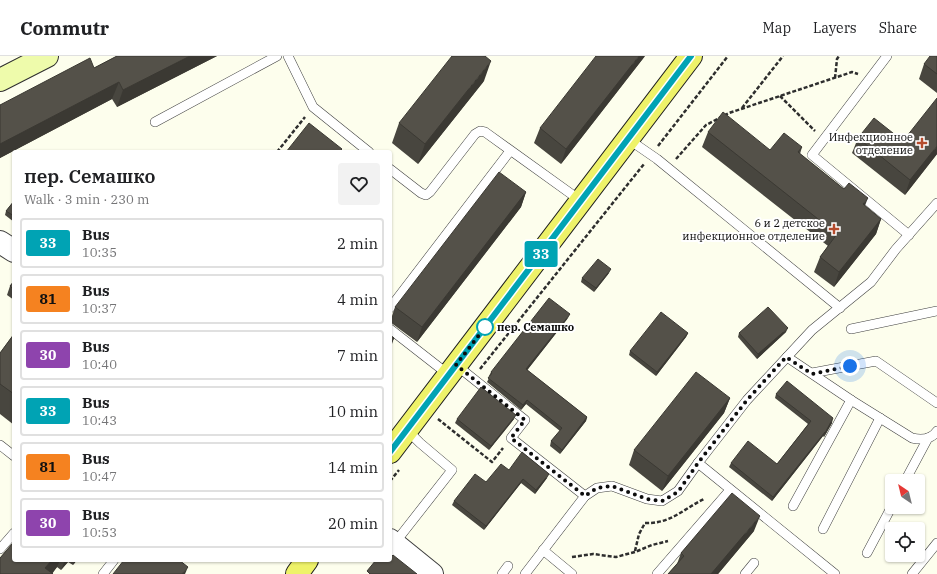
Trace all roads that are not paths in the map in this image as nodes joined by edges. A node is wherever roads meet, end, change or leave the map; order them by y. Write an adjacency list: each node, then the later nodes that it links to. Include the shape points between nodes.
1 (277, 56): 7 (lane)
2 (288, 56): 9 (lane, via 313,108)
3 (691, 56): 8 (main road)
4 (887, 56): 14 (lane, via 812,155)
5 (36, 58): 6 (main road)
6 (0, 80)
7 (155, 122)
8 (628, 139): 12 (main road); 16 (lane, via 668,168)
9 (366, 150)
10 (510, 151): 11 (lane, via 485,132 474,134 426,195); 12 (lane); 15 (lane)
11 (392, 171)
12 (581, 201): 21 (main road)
13 (935, 208): 14 (lane)
14 (909, 235): 16 (lane, via 871,282)
15 (392, 305)
16 (840, 308): 20 (lane, via 812,330)
17 (937, 311): 18 (lane)
18 (851, 329)
19 (392, 330): 21 (lane)
20 (786, 357): 22 (lane); 32 (lane, via 747,400)
21 (459, 372): 27 (main road); 35 (lane, via 525,420 511,438)
22 (812, 374): 23 (lane); 24 (lane, via 876,361)
23 (851, 400): 25 (lane); 36 (lane)
24 (937, 403)
25 (880, 418): 28 (lane, via 912,438); 38 (lane)
26 (937, 431): 28 (lane)
27 (414, 437): 30 (main road); 40 (lane, via 452,470)
28 (928, 438): 33 (lane)
29 (0, 445): 31 (lane)
30 (392, 451)
31 (12, 454)
32 (698, 463): 34 (lane); 35 (lane, via 678,492 662,501 647,499 612,486 597,488)
33 (909, 474)
34 (730, 490): 55 (lane); 57 (lane)
35 (585, 496): 43 (lane)
36 (793, 506)
37 (888, 514): 44 (lane)
38 (823, 529)
39 (12, 535): 42 (lane)
40 (392, 542): 51 (street)
41 (937, 543): 58 (lane)
42 (0, 549)
43 (543, 550): 53 (lane); 54 (lane)
44 (867, 553)
45 (113, 562): 49 (lane)
46 (305, 562): 50 (main road)
47 (754, 563): 56 (lane)
48 (508, 566): 52 (lane)
49 (104, 574)
50 (296, 574)
51 (432, 574)
52 (502, 574)
53 (525, 574)
54 (572, 574)
55 (657, 574)
56 (745, 574)
57 (835, 574)
58 (912, 574)

